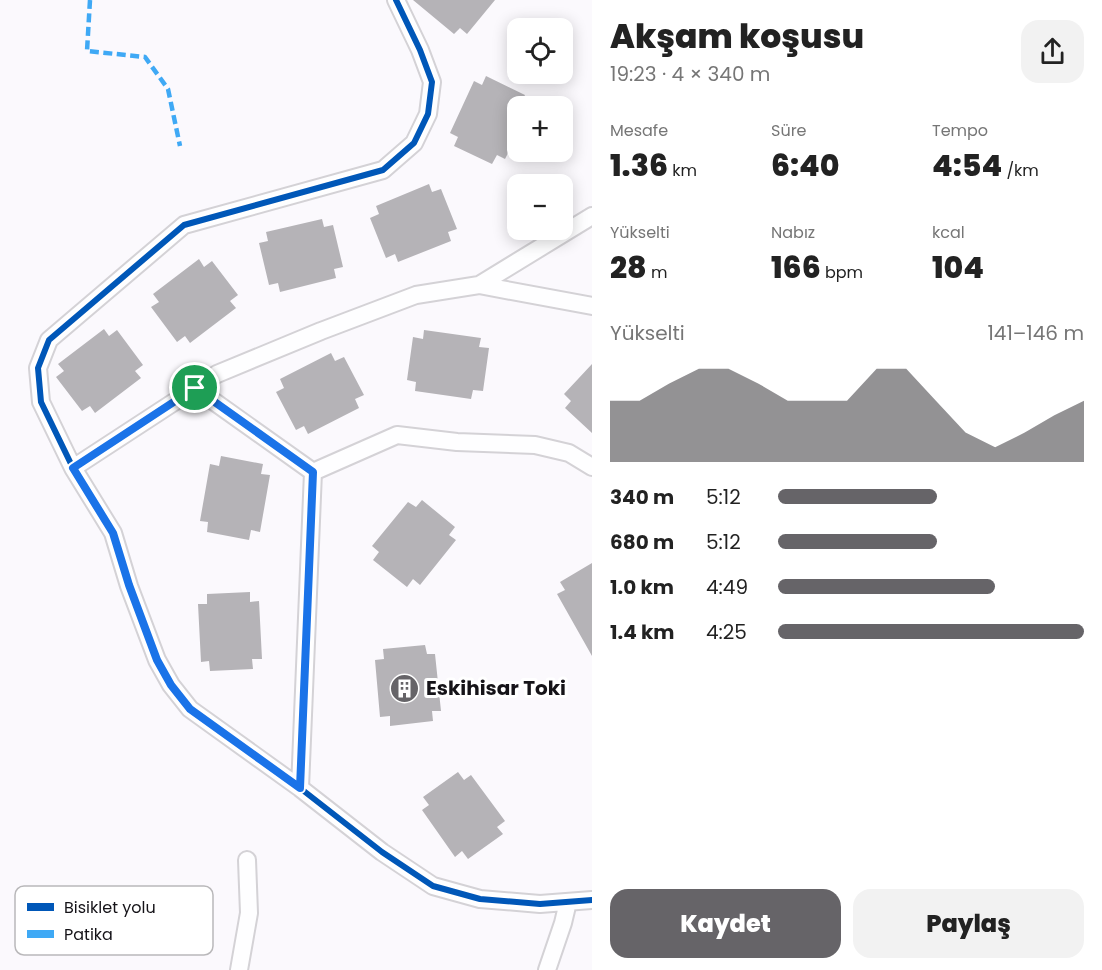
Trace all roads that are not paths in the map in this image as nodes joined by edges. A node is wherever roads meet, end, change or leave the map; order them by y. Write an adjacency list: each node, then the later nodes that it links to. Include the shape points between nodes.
1 (396, 0): 7 (street, via 432,81 428,114 414,143 383,170 184,225 49,340 38,368 40,402)
2 (592, 216): 3 (street)
3 (479, 285): 4 (street); 5 (street, via 416,295 217,374)
4 (592, 306)
5 (195, 388): 7 (street); 8 (street)
6 (592, 467): 8 (street, via 569,453 535,445 397,435)
7 (73, 468): 9 (street, via 113,533 157,660 171,685 190,709)
8 (313, 472): 9 (street)
9 (300, 788): 12 (street, via 382,852 434,886 480,899)
10 (247, 860): 13 (street, via 249,913)
11 (592, 900): 12 (street)
12 (568, 902): 14 (street)
13 (239, 970)
14 (547, 970)

